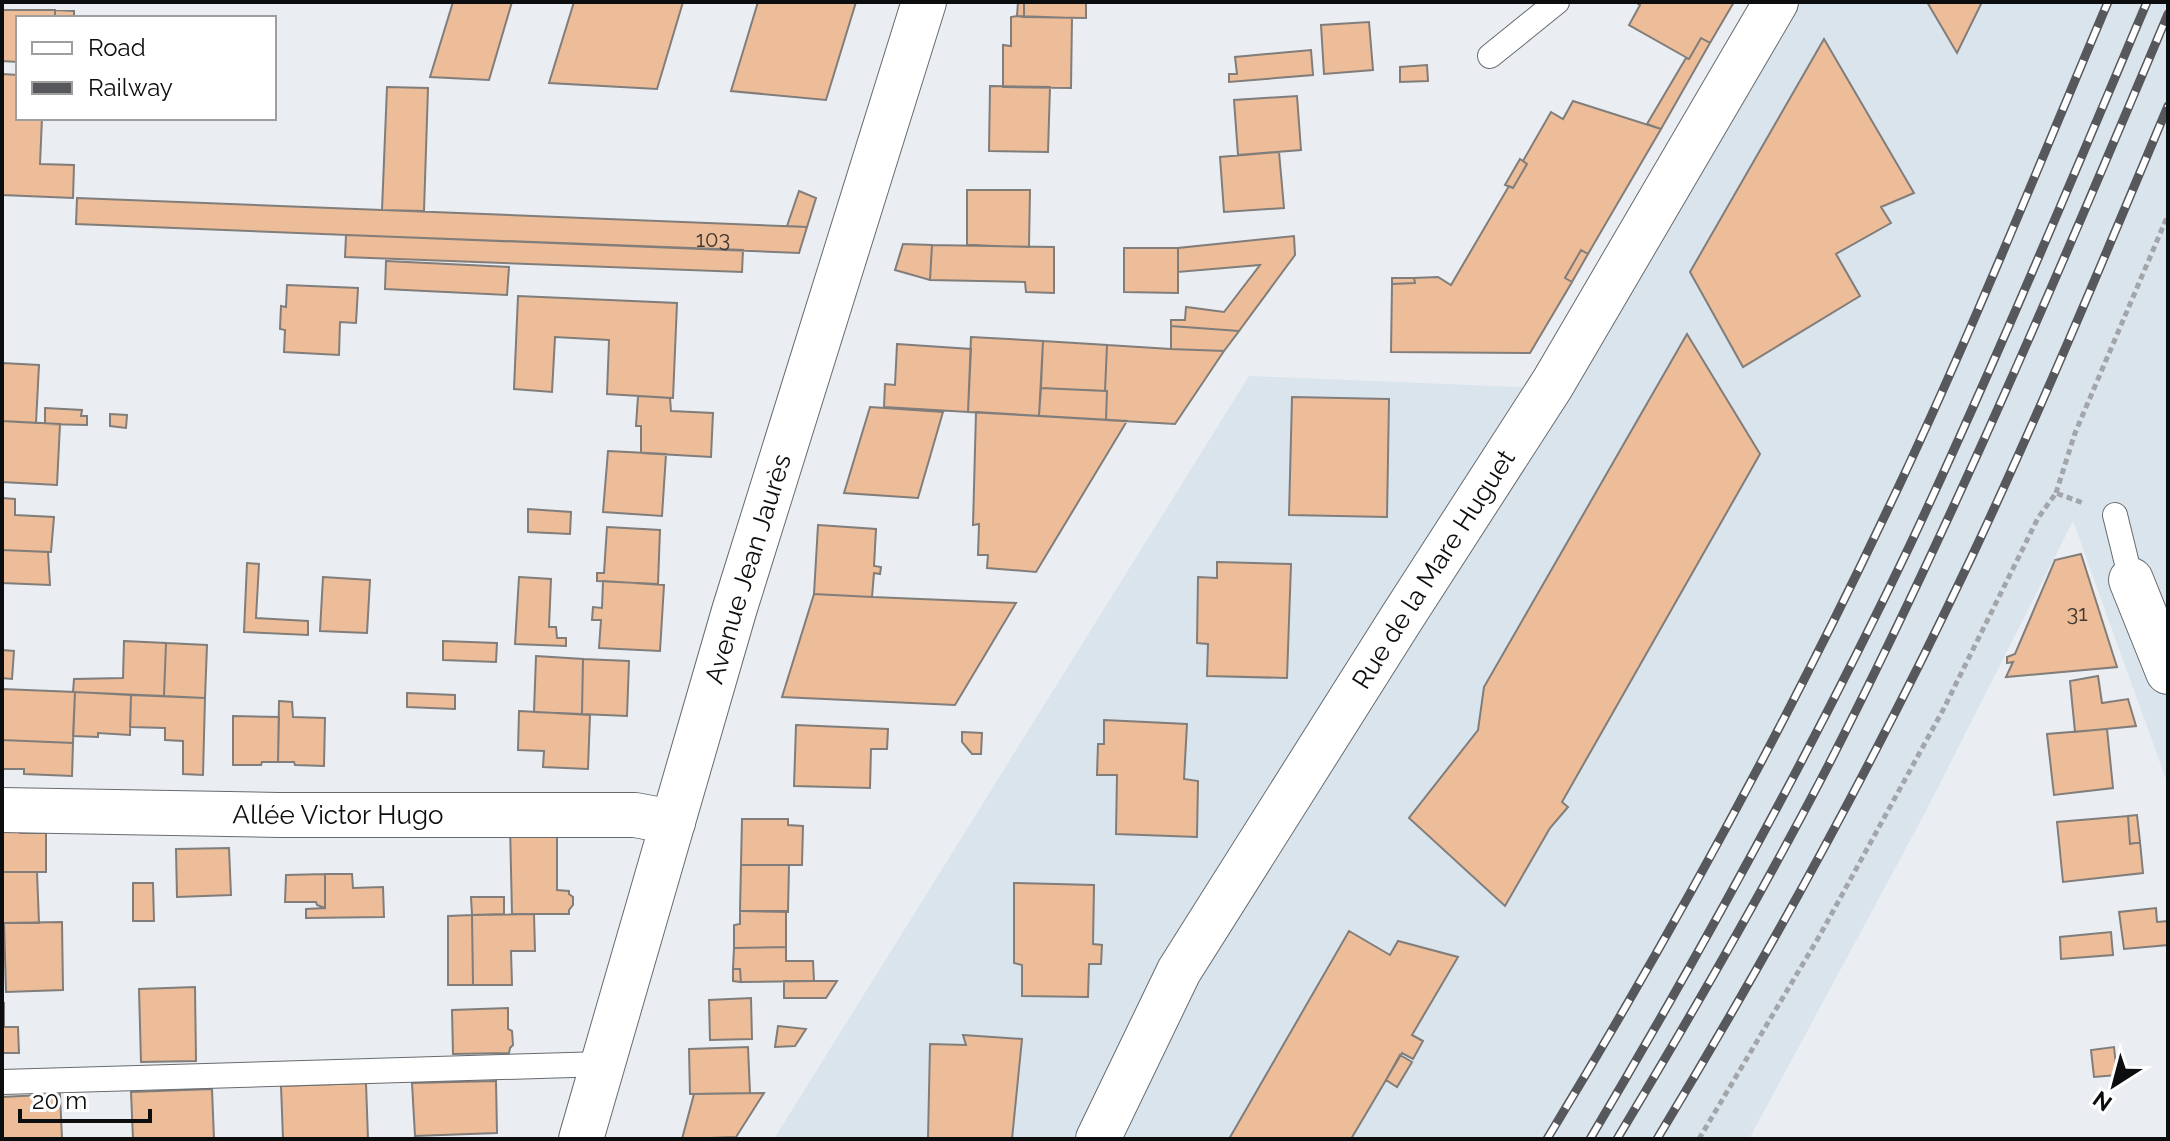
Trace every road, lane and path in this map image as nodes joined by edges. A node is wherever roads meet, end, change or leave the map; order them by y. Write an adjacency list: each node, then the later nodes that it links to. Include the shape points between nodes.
1 (924, 2): 11 (street, Avenue Jean Jaurès)
2 (1557, 2): 4 (lane)
3 (1776, 2): 15 (street, Rue de la Mare Huguet, via 1553,383 1179,971)
4 (1490, 56)
5 (2168, 215): 6 (path, via 2075,433)
6 (2056, 493): 7 (path); 16 (path, via 2038,518 1943,710 1820,935)
7 (2115, 515): 8 (lane)
8 (2131, 580): 9 (street)
9 (2168, 672)
10 (2, 810): 11 (street, Allée Victor Hugo, via 635,815)
11 (673, 822): 12 (street, Avenue Jean Jaurès)
12 (604, 1064): 13 (lane); 14 (street, Avenue Jean Jaurès)
13 (2, 1082)
14 (581, 1139)
15 (1098, 1139)
16 (1699, 1139)

